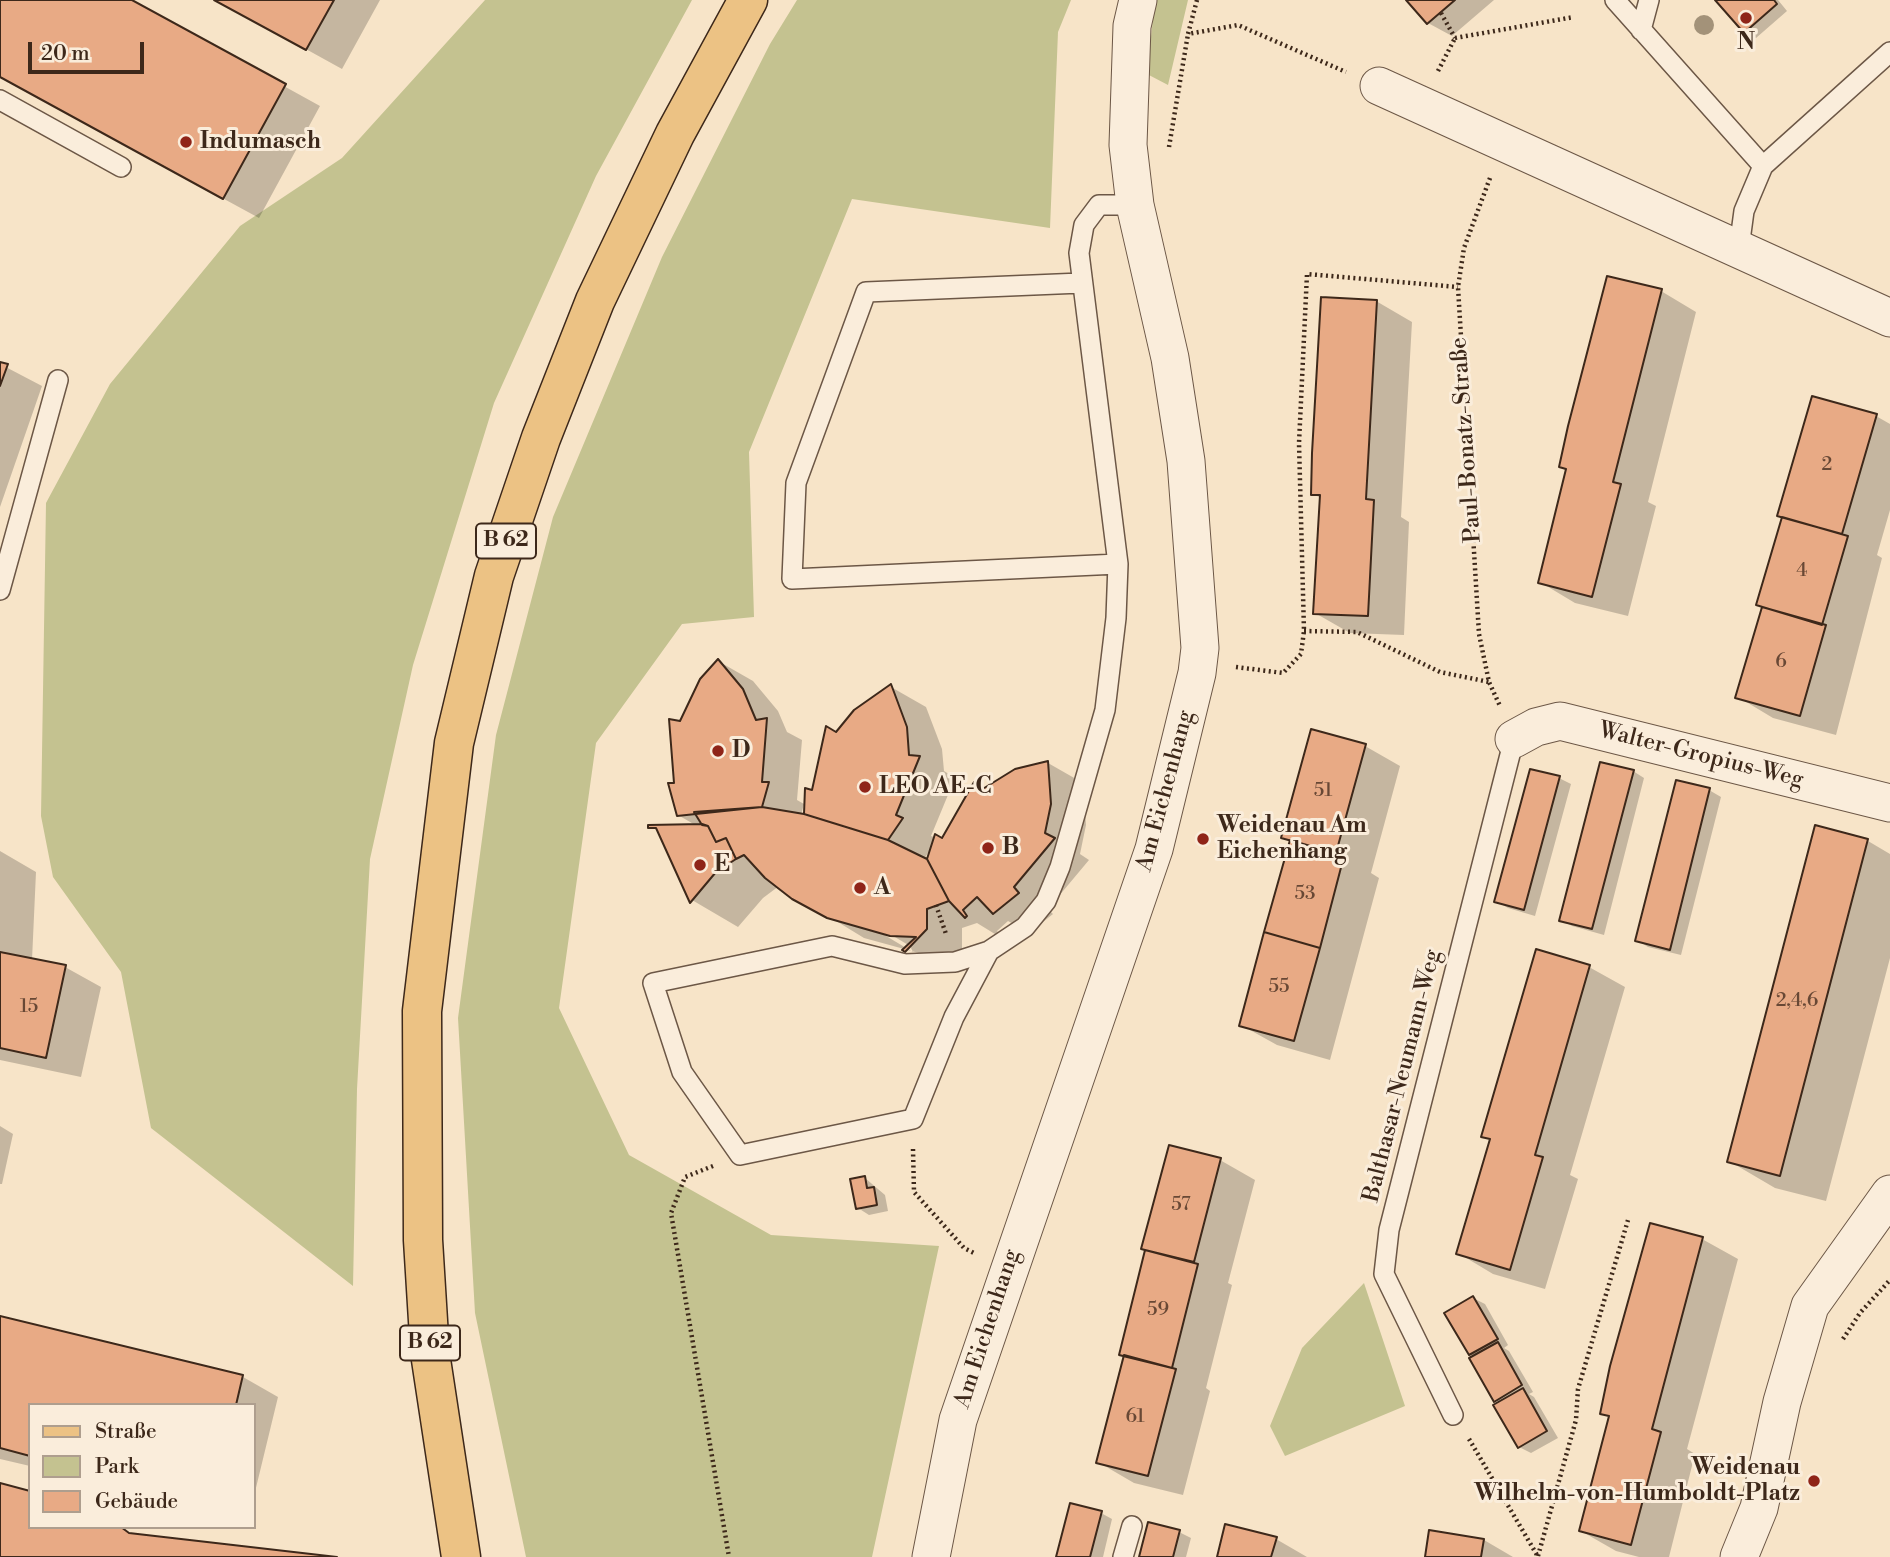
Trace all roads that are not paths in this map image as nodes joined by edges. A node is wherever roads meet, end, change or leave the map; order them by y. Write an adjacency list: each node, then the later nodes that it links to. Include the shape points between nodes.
1 (748, 0): 24 (main road, B 62, via 675,134 595,300 494,576 454,743 422,1011 423,1240 430,1353)
2 (1138, 0): 11 (street, Am Eichenhang, via 1132,26 1128,145)
3 (1615, 0): 5 (lane)
4 (1649, 0): 5 (lane)
5 (1641, 30): 9 (lane)
6 (1890, 52): 9 (lane)
7 (1379, 86): 12 (street)
8 (0, 100): 10 (lane)
9 (1763, 166): 12 (lane, via 1744,211)
10 (121, 167)
11 (1135, 205): 13 (lane, via 1100,205 1084,225 1079,253); 25 (street, Am Eichenhang, via 1170,358 1186,461 1198,673 1154,849 958,1420)
12 (1739, 248): 14 (street)
13 (1081, 283): 16 (lane); 16 (lane, via 866,292 796,483 792,579)
14 (1890, 318)
15 (58, 380): 17 (lane)
16 (1118, 564): 20 (lane, via 1105,710 1060,867 1046,901 1026,927)
17 (0, 590)
18 (1514, 739): 19 (street, Walter-Gropius-Weg, via 1560,721); 22 (lane, Balthasar-Neumann-Weg, via 1389,1230 1384,1273)
19 (1890, 803)
20 (989, 951): 20 (lane, via 955,962 905,964 832,946 653,982 682,1072 740,1155 913,1119 954,1017)
21 (1890, 1194): 27 (street, via 1810,1306 1782,1402 1759,1508)
22 (1458, 1422)
23 (1132, 1526): 26 (lane)
24 (461, 1557)
25 (930, 1557)
26 (1124, 1557)
27 (1739, 1557)

